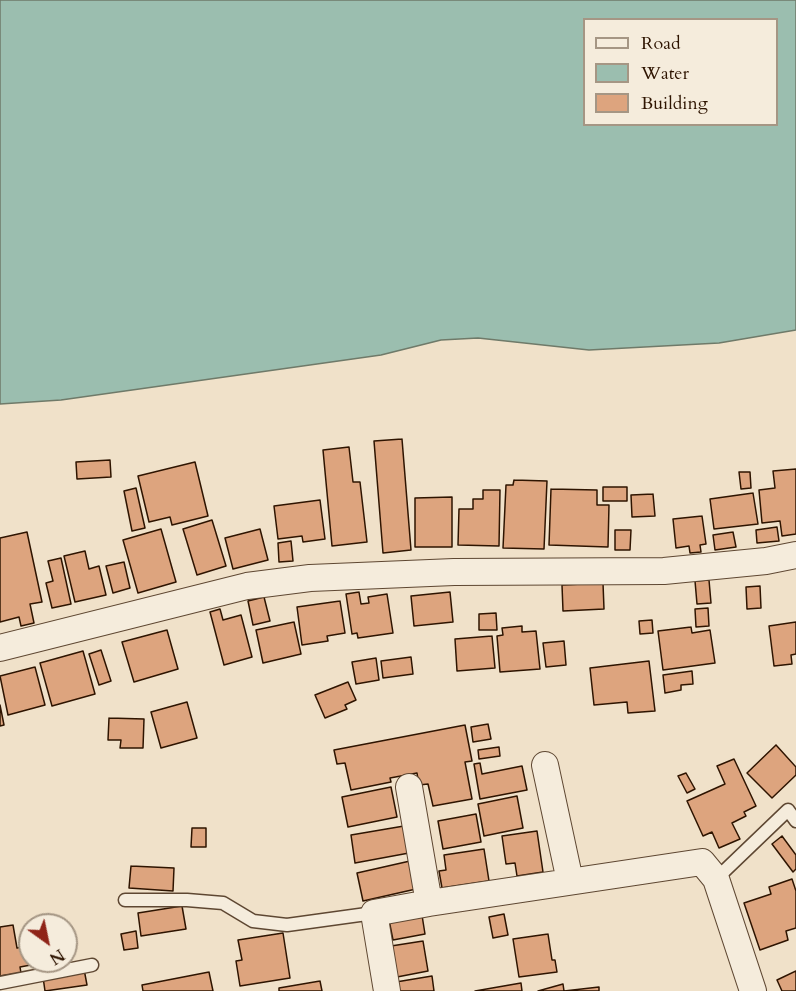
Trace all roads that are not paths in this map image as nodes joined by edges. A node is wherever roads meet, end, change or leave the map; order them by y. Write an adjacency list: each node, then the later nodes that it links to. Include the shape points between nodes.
1 (796, 555): 2 (street, via 664,572 454,572 258,584)
2 (0, 648)
3 (545, 765): 7 (street)
4 (409, 787): 9 (street)
5 (796, 821): 6 (lane, via 788,810)
6 (716, 879): 7 (street, via 702,862); 14 (street)
7 (570, 881): 9 (street)
8 (125, 900): 10 (lane, via 223,903 254,921 286,926)
9 (429, 903): 10 (street)
10 (374, 913): 13 (street)
11 (92, 965): 12 (lane)
12 (0, 983)
13 (387, 991)
14 (753, 991)

